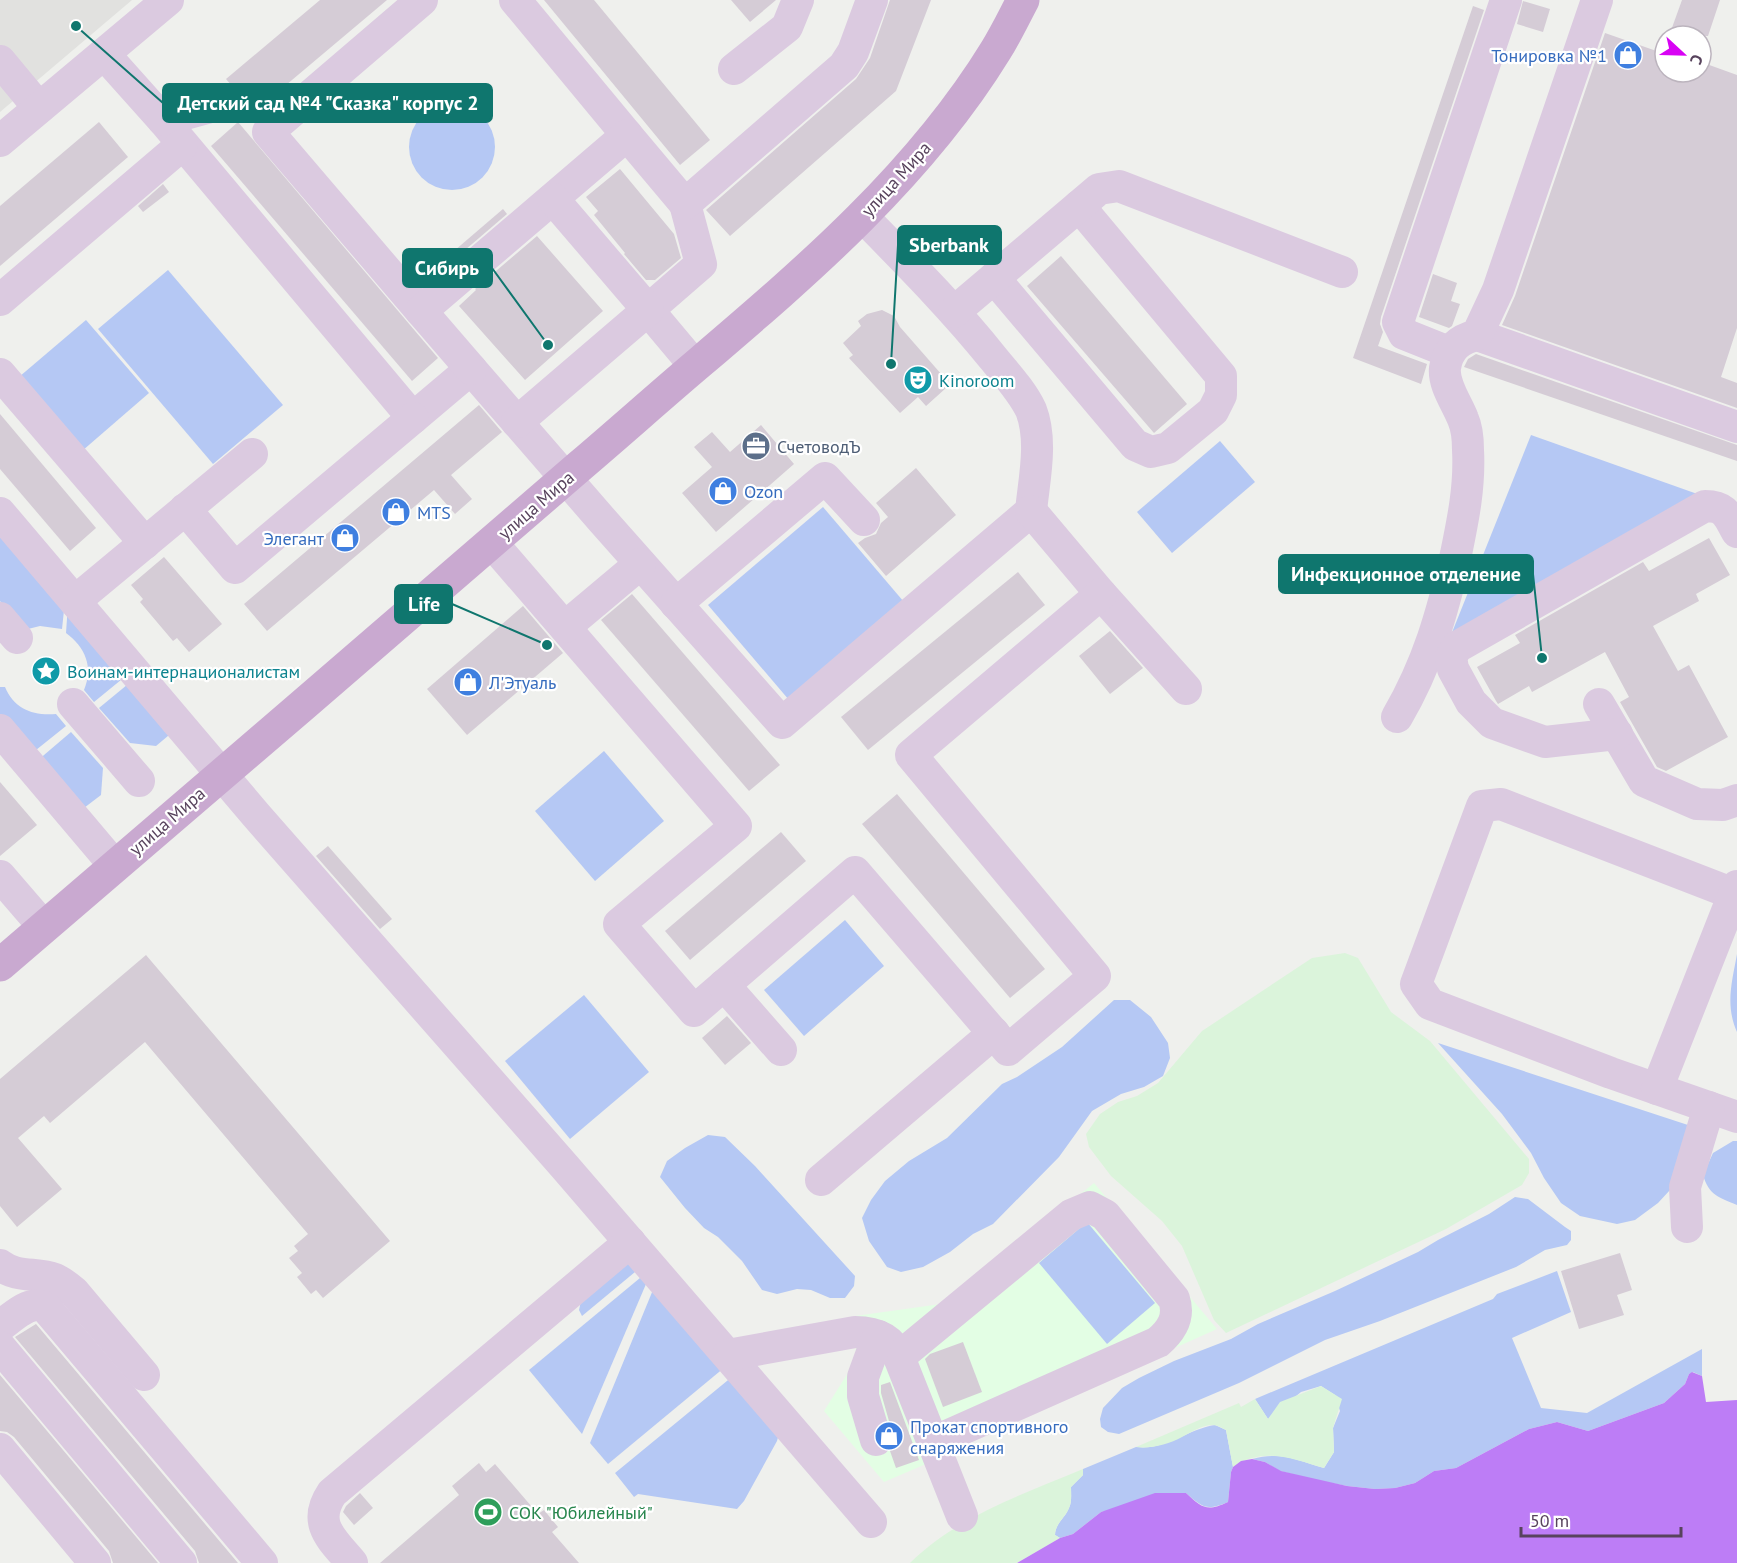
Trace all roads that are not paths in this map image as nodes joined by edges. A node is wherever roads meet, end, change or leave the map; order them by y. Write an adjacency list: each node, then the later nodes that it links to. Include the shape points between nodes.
1 (168, 0): 9 (street)
2 (422, 0): 26 (street, via 268,132)
3 (515, 0): 15 (street)
4 (798, 0): 10 (street, via 787,27)
5 (872, 0): 19 (street, via 844,66)
6 (1023, 0): 21 (main road, улица Мира, via 962,100 923,150)
7 (1506, 0): 29 (street, via 1398,322 1404,334)
8 (1597, 0): 28 (street, via 1498,290)
9 (104, 54): 13 (street); 14 (street)
10 (734, 69)
11 (4, 73): 13 (street)
12 (214, 106): 14 (street)
13 (39, 108): 16 (street)
14 (163, 120): 17 (street)
15 (627, 135): 18 (street); 19 (street)
16 (0, 141)
17 (182, 145): 24 (street); 33 (street)
18 (552, 199): 25 (street); 26 (street)
19 (685, 204): 25 (street, via 701,264)
20 (1079, 206): 22 (street, via 1099,189 1119,186); 23 (street); 23 (street, via 1221,376 1221,395 1213,411 1168,447 1151,452 1135,445)
21 (862, 216): 27 (street); 30 (main road, улица Мира, via 772,301)
22 (1342, 272)
23 (994, 278): 27 (street)
24 (0, 300)
25 (648, 310): 30 (street); 34 (street)
26 (421, 311): 31 (street)
27 (954, 312): 39 (street, via 1017,387 1031,411 1036,465)
28 (1477, 335): 29 (street, via 1463,338); 35 (street)
29 (1449, 352): 53 (street, via 1444,370 1464,421 1469,484 1443,611 1415,685)
30 (695, 366): 37 (main road, улица Мира)
31 (471, 369): 33 (street); 34 (street)
32 (0, 374): 43 (street)
33 (413, 418): 38 (street, via 235,568)
34 (518, 422): 37 (street)
35 (1737, 427)
36 (252, 454): 38 (street)
37 (566, 478): 44 (main road, улица Мира); 45 (street)
38 (185, 509): 43 (street)
39 (1030, 511): 46 (street); 48 (street, via 782,723)
40 (0, 513): 47 (street)
41 (864, 520): 48 (street, via 825,478)
42 (1737, 532): 55 (street, via 1725,512 1716,506 1705,506 1457,647 1451,657 1470,702 1492,723 1545,742)
43 (145, 543): 47 (street)
44 (492, 543): 49 (street); 56 (main road, улица Мира)
45 (640, 564): 48 (street); 49 (street)
46 (1101, 594): 50 (street); 65 (street, via 910,755 1095,976 1008,1050)
47 (75, 601): 56 (street)
48 (676, 604)
49 (565, 627): 64 (street, via 735,826 619,924 694,1011)
50 (1186, 689)
51 (73, 704): 57 (street)
52 (1599, 704): 55 (street)
53 (1397, 717)
54 (0, 730): 59 (street)
55 (1617, 734): 58 (street, via 1644,781 1697,804 1723,805)
56 (222, 774): 59 (main road, улица Мира); 71 (street)
57 (139, 781)
58 (1737, 800)
59 (115, 866): 62 (main road, улица Мира)
60 (0, 876): 62 (street)
61 (1735, 890): 67 (street); 67 (street, via 1502,804 1482,806 1416,984 1430,1004)
62 (44, 927): 63 (main road, улица Мира)
63 (0, 965)
64 (724, 985): 65 (street, via 855,872); 66 (street)
65 (994, 1033): 69 (street)
66 (781, 1050)
67 (1657, 1089): 68 (street)
68 (1723, 1112): 70 (street, via 1685,1187)
69 (821, 1180)
70 (1687, 1227)
71 (630, 1242): 77 (street); 87 (street, via 332,1493 324,1504 322,1517 326,1531)
72 (0, 1265): 78 (street, via 11,1272 44,1276 64,1284)
73 (945, 1319): 75 (street); 75 (street); 80 (street, via 1071,1215 1090,1207 1105,1215 1169,1292 1177,1309 1173,1327 1158,1342)
74 (0, 1326): 86 (street, via 30,1305 47,1309)
75 (878, 1341): 77 (street); 79 (street, via 863,1377 863,1396); 80 (street)
76 (0, 1347): 85 (street)
77 (728, 1355): 83 (street)
78 (144, 1375)
79 (876, 1440)
80 (933, 1442): 82 (street)
81 (0, 1449): 84 (street)
82 (962, 1516)
83 (871, 1522)
84 (95, 1563)
85 (181, 1563)
86 (262, 1563)
87 (352, 1563)

